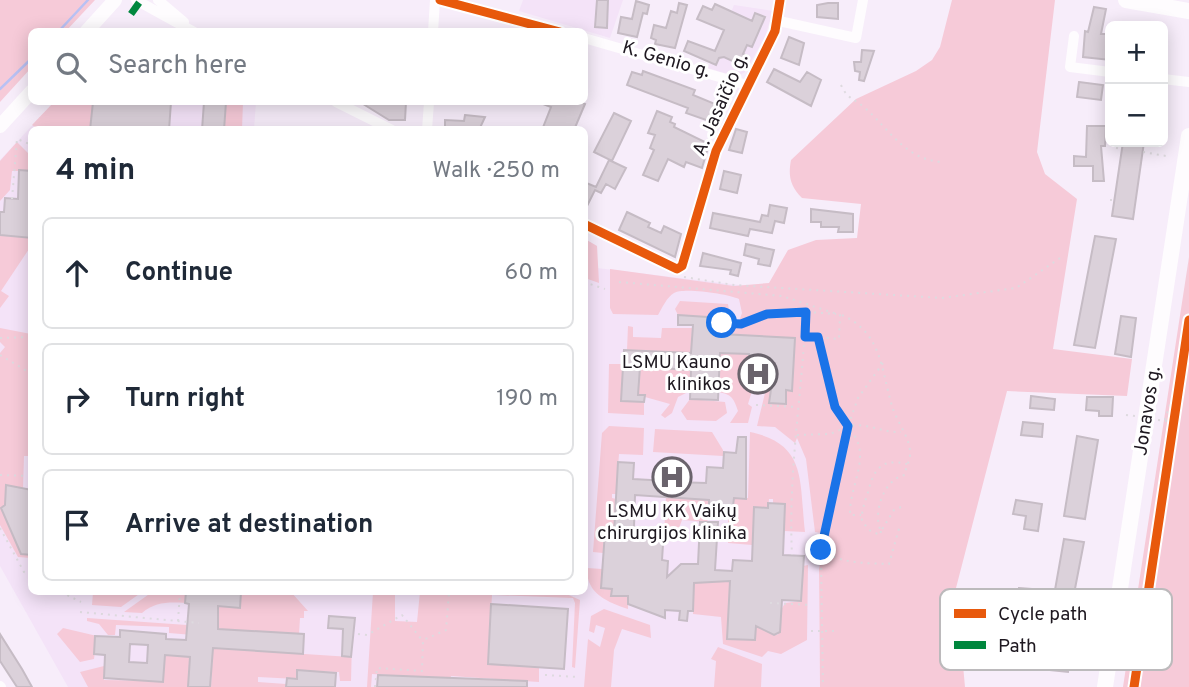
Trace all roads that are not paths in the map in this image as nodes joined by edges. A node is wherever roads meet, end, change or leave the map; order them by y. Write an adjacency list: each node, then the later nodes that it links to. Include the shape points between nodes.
1 (115, 0): 10 (main road)
2 (136, 0): 11 (street)
3 (158, 0): 12 (street)
4 (437, 0): 13 (street); 14 (street)
5 (780, 0): 9 (street, A. Jasaičio g.)
6 (863, 0): 9 (street, via 856,38)
7 (1126, 0): 8 (main road)
8 (1189, 11)
9 (779, 21): 20 (street, A. Jasaičio g.)
10 (90, 28)
11 (187, 28)
12 (190, 28)
13 (434, 28)
14 (546, 28)
15 (1074, 36): 17 (street, via 1070,67)
16 (588, 39): 20 (street, K. Genio g.)
17 (1105, 71)
18 (1168, 80): 19 (street)
19 (1189, 82)
20 (747, 85): 28 (street, A. Jasaičio g., via 716,151 681,271)
21 (28, 95): 24 (main road)
22 (341, 105): 25 (street)
23 (429, 105): 26 (street)
24 (0, 125)
25 (384, 126)
26 (427, 126)
27 (1189, 136): 29 (main road, Jonavos g.)
28 (588, 225)
29 (1120, 589)

